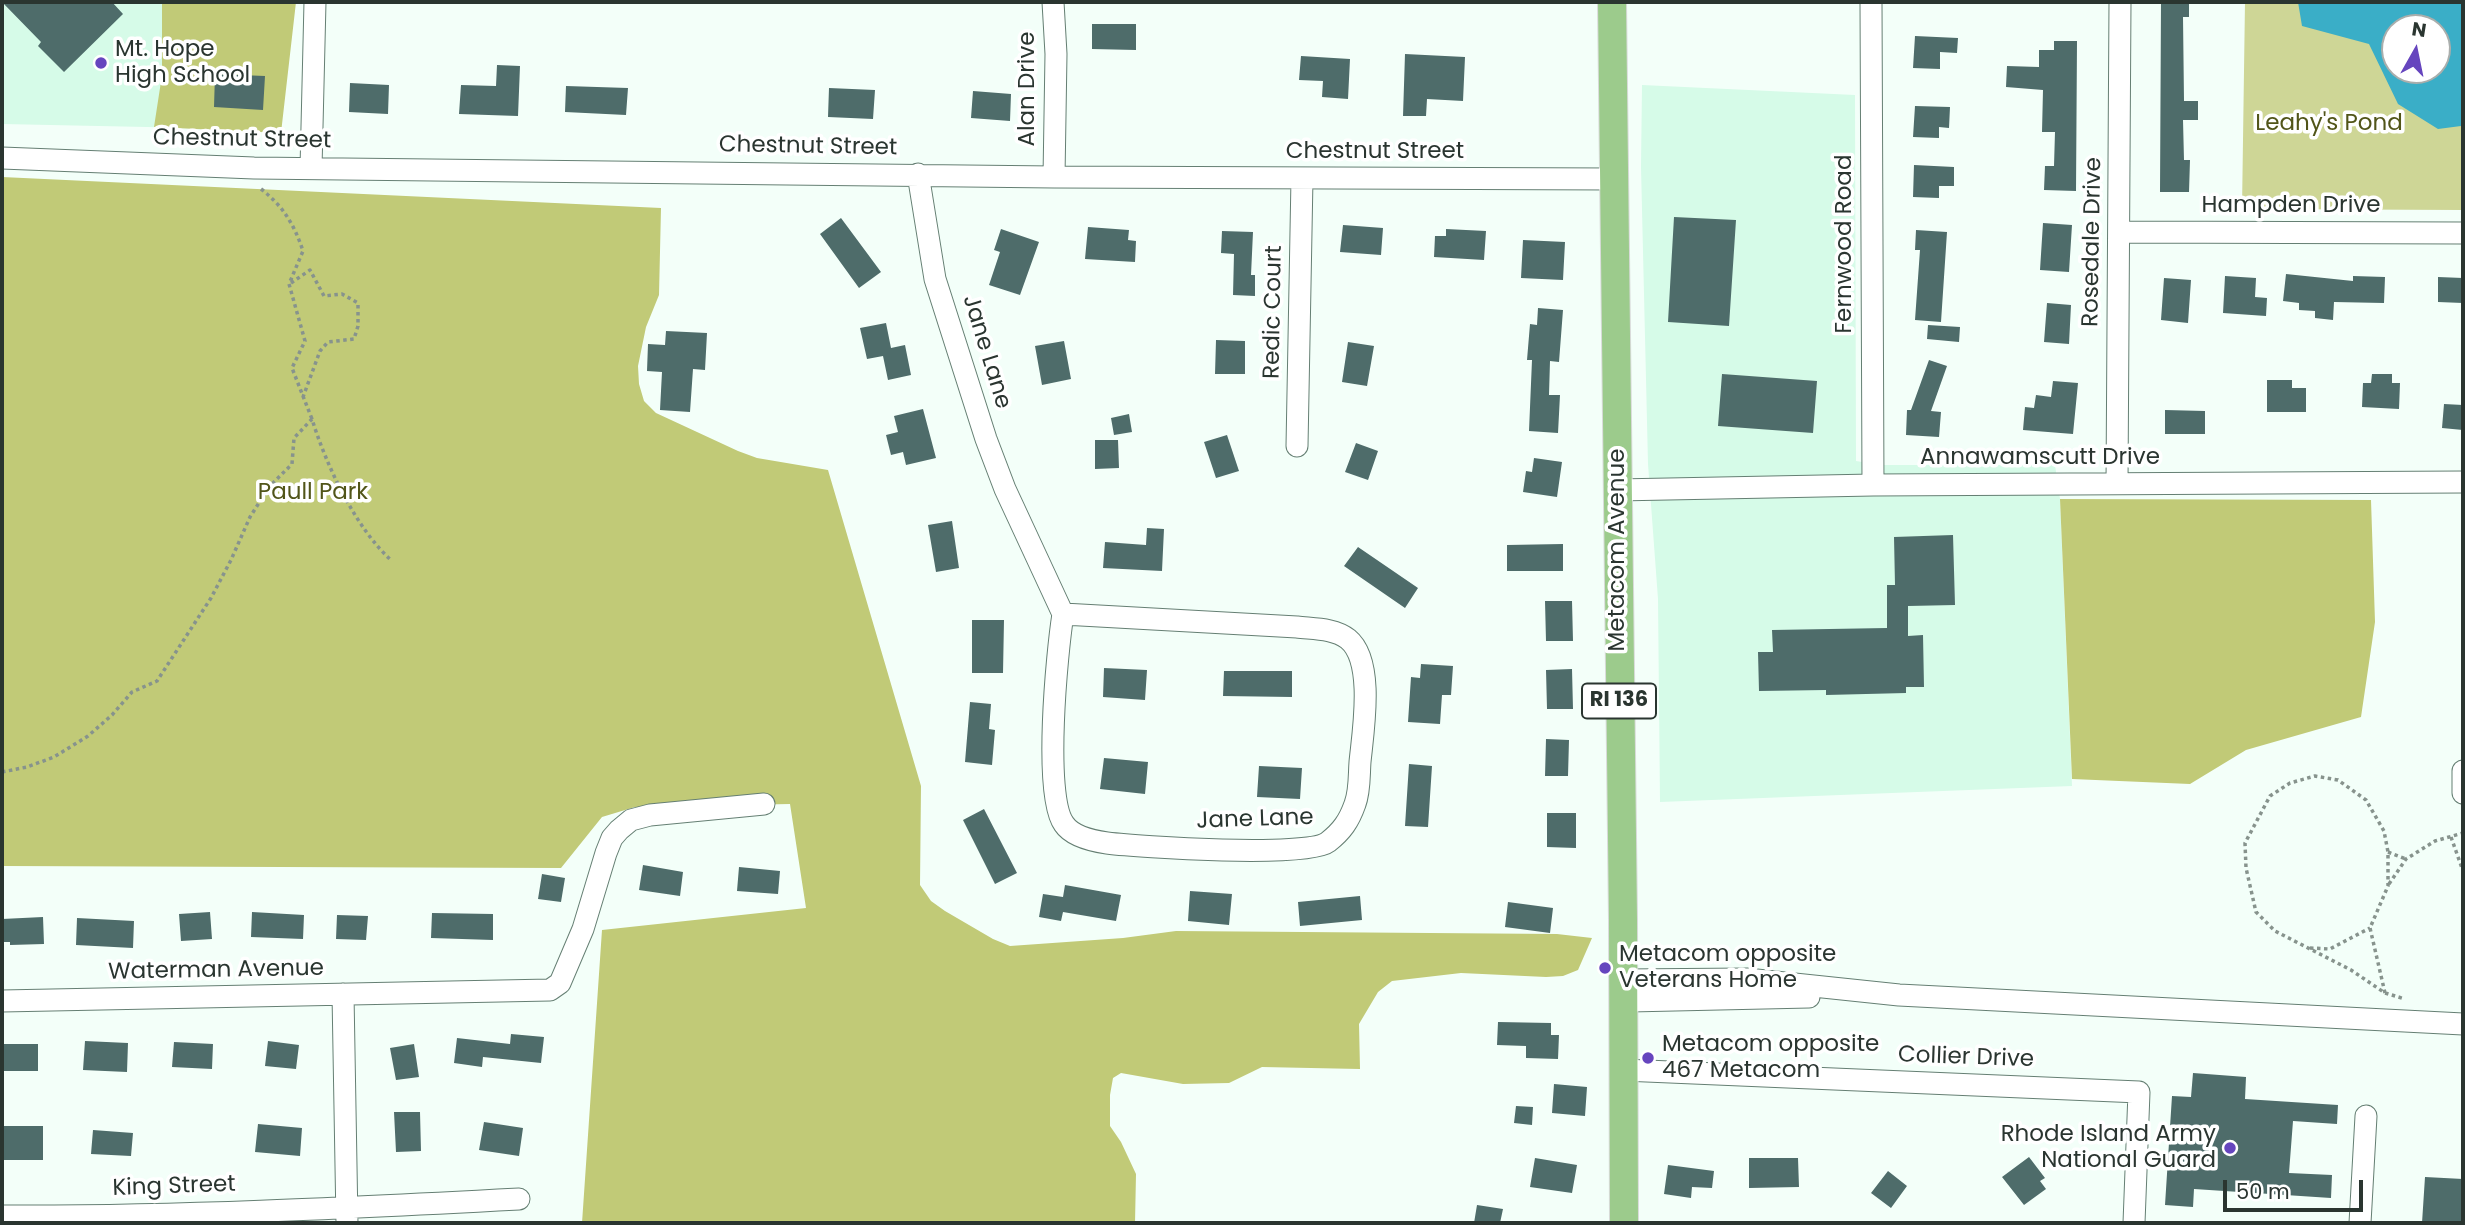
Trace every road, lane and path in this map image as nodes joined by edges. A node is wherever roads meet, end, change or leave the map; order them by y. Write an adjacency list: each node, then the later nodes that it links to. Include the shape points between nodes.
1 (315, 2): 8 (street)
2 (1053, 2): 10 (street, Alan Drive)
3 (1612, 2): 12 (main road, Metacom Avenue / RI 136)
4 (1871, 2): 21 (street, Fernwood Road)
5 (2120, 2): 13 (street, Rosedale Drive)
6 (2, 158): 7 (street, Chestnut Street)
7 (241, 167): 8 (street, Chestnut Street); 15 (path, via 278,202 294,225 303,251)
8 (311, 168): 9 (street, Chestnut Street)
9 (918, 174): 10 (street, Chestnut Street); 24 (street, Jane Lane, via 935,279 986,439)
10 (1055, 177): 11 (street, Chestnut Street)
11 (1302, 178): 12 (street, Chestnut Street); 18 (street, Redic Court)
12 (1614, 179): 22 (main road, Metacom Avenue / RI 136)
13 (2119, 232): 14 (street, Hampden Drive); 20 (street, Rosedale Drive)
14 (2463, 233)
15 (289, 284): 16 (path, via 305,341 292,368); 16 (path, via 310,270 324,296 342,294 358,303 354,339 328,342 320,351)
16 (303, 397): 17 (path)
17 (312, 419): 23 (path, via 323,454 346,497 379,549); 26 (path, via 294,438 292,464 250,517 211,598 157,681 132,692 88,736 54,757)
18 (1297, 446)
19 (2463, 482): 20 (street, Annawamscutt Drive)
20 (2117, 484): 21 (street, Annawamscutt Drive)
21 (1873, 485): 22 (street, Annawamscutt Drive)
22 (1617, 490): 37 (main road, Metacom Avenue / RI 136)
23 (392, 561)
24 (1063, 614): 24 (street, Jane Lane, via 1056,658 1053,771 1063,824 1074,833 1104,843 1207,850 1305,849 1324,845 1347,824 1356,800 1364,705 1360,658 1348,639 1332,631 1297,627)
25 (2463, 771): 27 (street)
26 (2, 772)
27 (2463, 793)
28 (764, 804): 39 (street, Waterman Avenue, via 650,815 631,820 618,830 560,983 550,990)
29 (2463, 833): 30 (path)
30 (2451, 837): 32 (path); 33 (path)
31 (2388, 852): 32 (path); 34 (path); 36 (path, via 2384,831 2366,800 2338,780 2315,776 2290,783 2270,796 2245,843 2256,912 2275,931)
32 (2406, 859): 34 (path)
33 (2463, 872)
34 (2388, 886): 35 (path)
35 (2370, 928): 36 (path, via 2330,949); 38 (path)
36 (2308, 948): 38 (path)
37 (1622, 992): 42 (street, via 1630,1001 1899,995); 43 (main road, Metacom Avenue / RI 136)
38 (2385, 993): 40 (path)
39 (343, 994): 41 (street, Waterman Avenue); 47 (street)
40 (2414, 1000)
41 (2, 1001)
42 (2463, 1024)
43 (1623, 1070): 48 (main road, Metacom Avenue / RI 136); 49 (street, Collier Drive, via 2139,1092)
44 (2366, 1116): 50 (street)
45 (519, 1199): 47 (street, King Street)
46 (2, 1216): 47 (street, King Street)
47 (347, 1216)
48 (1624, 1223)
49 (2134, 1223)
50 (2360, 1223)

